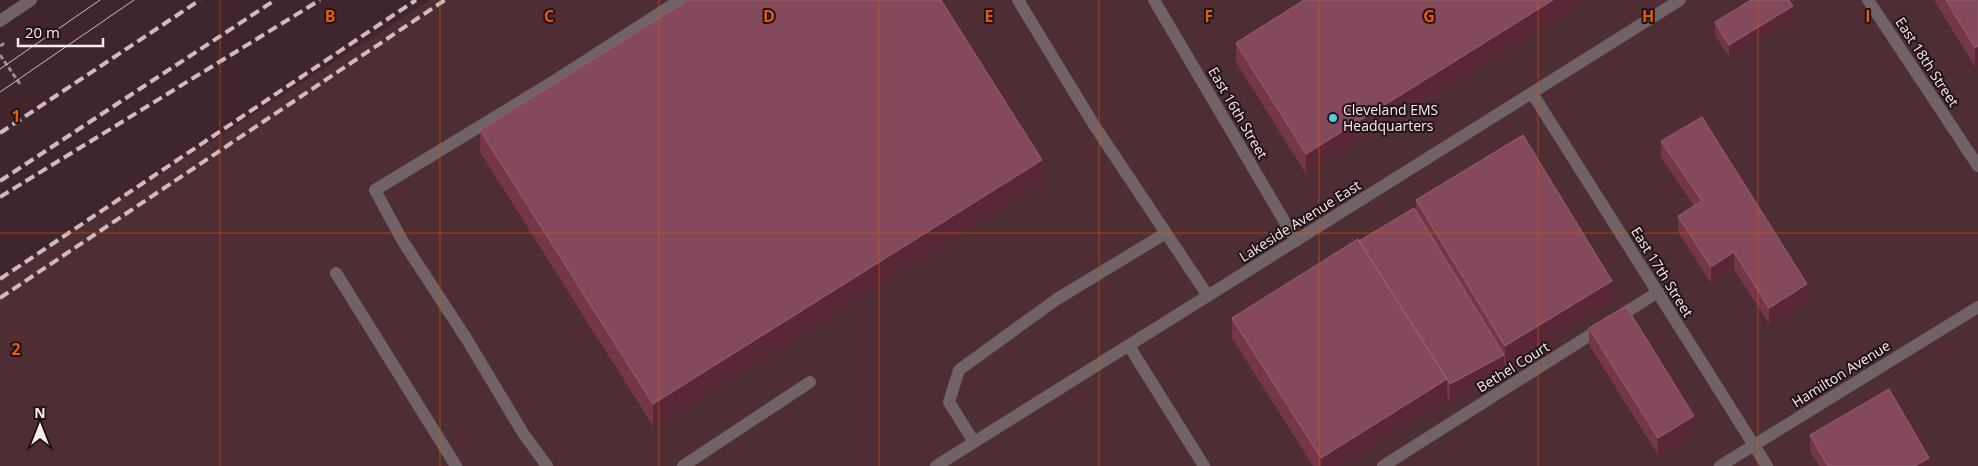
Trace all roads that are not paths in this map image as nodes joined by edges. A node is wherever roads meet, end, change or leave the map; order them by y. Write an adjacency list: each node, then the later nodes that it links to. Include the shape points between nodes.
1 (31, 0): 7 (street)
2 (680, 0): 21 (street, via 375,190 402,240)
3 (1018, 0): 10 (street)
4 (1154, 0): 11 (street, East 16th Street)
5 (1680, 0): 8 (street, Lakeside Avenue East)
6 (1868, 0): 9 (street, East 18th Street)
7 (0, 21)
8 (1532, 93): 11 (street, Lakeside Avenue East); 13 (street, East 17th Street)
9 (1978, 166)
10 (1166, 233): 14 (street); 18 (street, via 1057,299 959,370 949,402)
11 (1296, 241): 14 (street, Lakeside Avenue East)
12 (336, 273): 20 (street)
13 (1658, 292): 19 (street, East 17th Street); 25 (street, Bethel Court)
14 (1208, 296): 16 (street, Lakeside Avenue East)
15 (1978, 307): 19 (street, Hamilton Avenue)
16 (1129, 346): 18 (street, Lakeside Avenue East); 24 (street)
17 (810, 382): 22 (street)
18 (974, 442): 23 (street, Lakeside Avenue East)
19 (1754, 444): 26 (street, Hamilton Avenue); 27 (street, East 17th Street)
20 (456, 466)
21 (547, 466)
22 (684, 466)
23 (936, 466)
24 (1204, 466)
25 (1383, 466)
26 (1720, 466)
27 (1768, 466)

